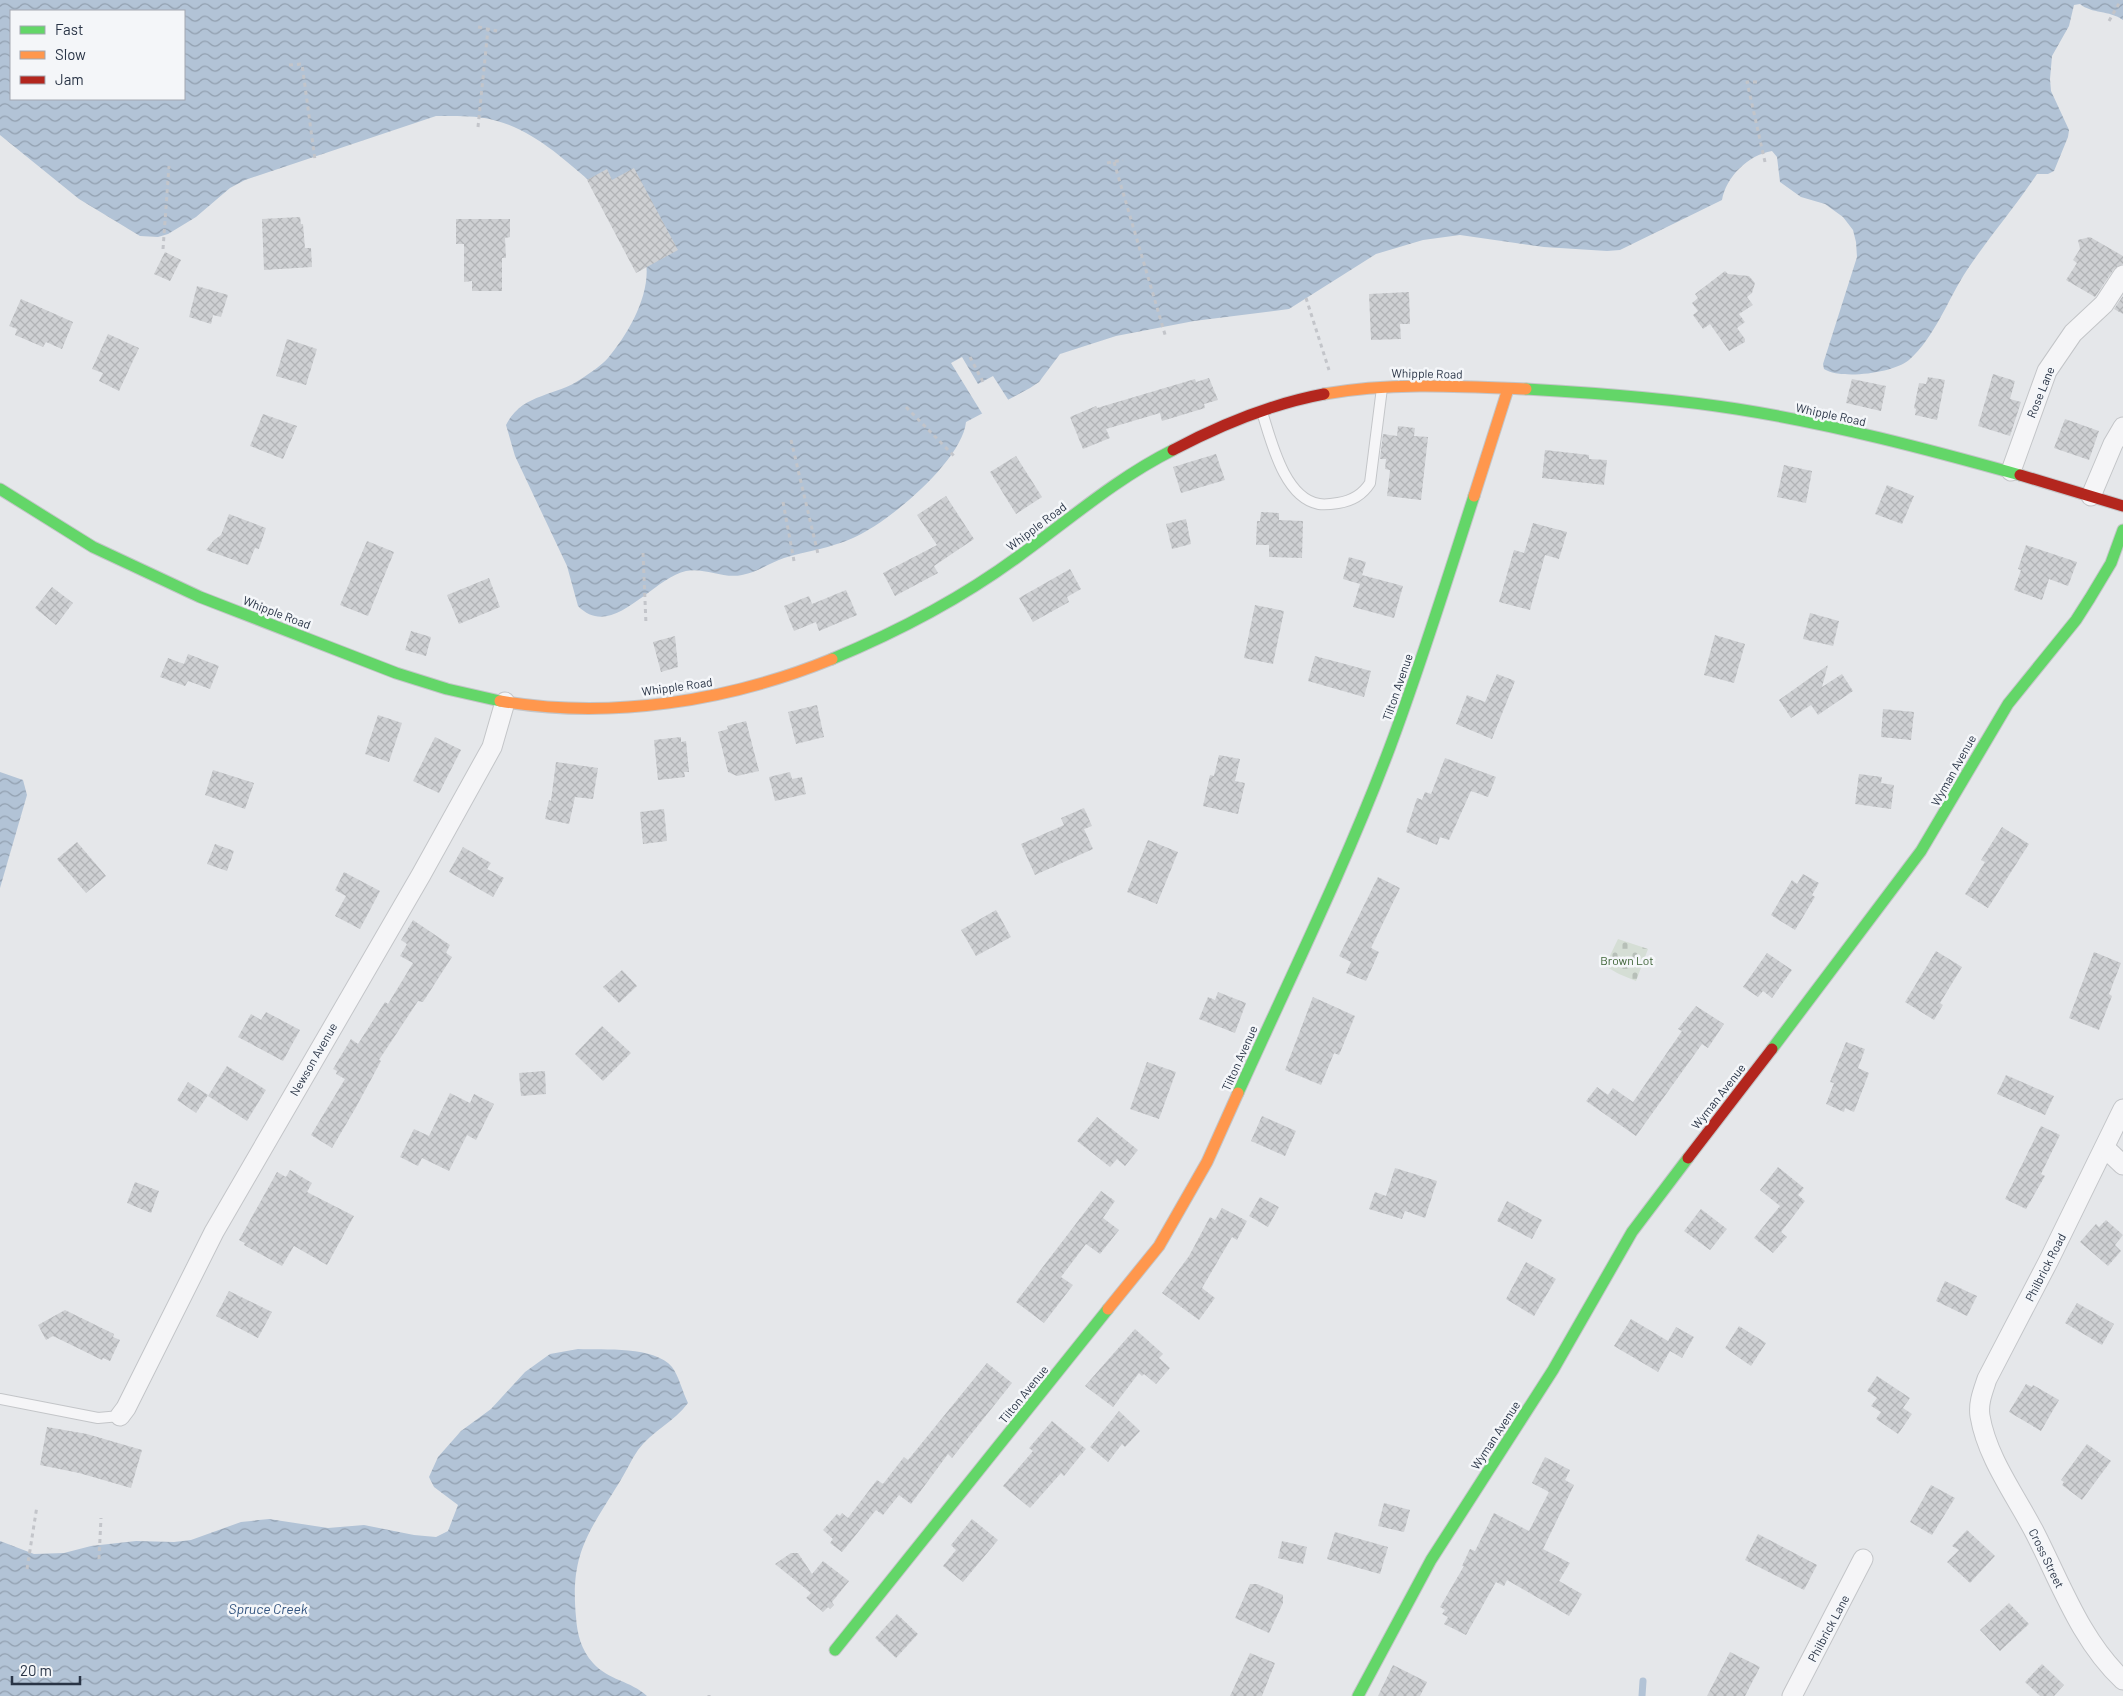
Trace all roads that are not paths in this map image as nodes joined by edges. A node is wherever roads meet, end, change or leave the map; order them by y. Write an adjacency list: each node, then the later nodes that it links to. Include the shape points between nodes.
1 (2123, 275): 6 (street, Rose Lane, via 2104,304 2073,332 2047,371)
2 (1382, 387): 3 (street, Whipple Road); 4 (street, Whipple Road, via 1335,392 1289,402); 4 (lane, via 1370,483 1360,495 1342,502 1317,504 1297,491 1280,463)
3 (1508, 389): 6 (street, Whipple Road, via 1609,394 1735,409 1873,437); 19 (street, Tilton Avenue, via 1424,654 1388,754 1350,846 1206,1162 1159,1246)
4 (1262, 412): 11 (street, Whipple Road, via 1164,455 1121,480 991,576 904,626 822,661 726,693 647,706 556,706)
5 (2123, 428): 8 (street, via 2112,444)
6 (2011, 471): 8 (street, Whipple Road)
7 (0, 489): 11 (street, Whipple Road, via 103,552 170,585 400,673 454,691)
8 (2092, 496): 9 (street, Whipple Road)
9 (2123, 506)
10 (2123, 530): 21 (street, Wyman Avenue, via 2111,563 2090,598 2008,704 1921,851 1632,1232 1553,1370 1431,1560)
11 (505, 702): 16 (street, Newson Avenue, via 492,748 214,1232)
12 (2123, 1109): 13 (street, Philbrick Road)
13 (2106, 1148): 14 (street); 17 (street, Philbrick Road, via 1987,1379 1980,1404)
14 (2123, 1165)
15 (0, 1399): 16 (lane, via 98,1418)
16 (120, 1416)
17 (1983, 1428): 20 (street, Cross Street, via 1996,1461 2079,1622)
18 (1864, 1559): 22 (street, Philbrick Lane)
19 (834, 1650)
20 (2123, 1680)
21 (1358, 1696)
22 (1792, 1696)

